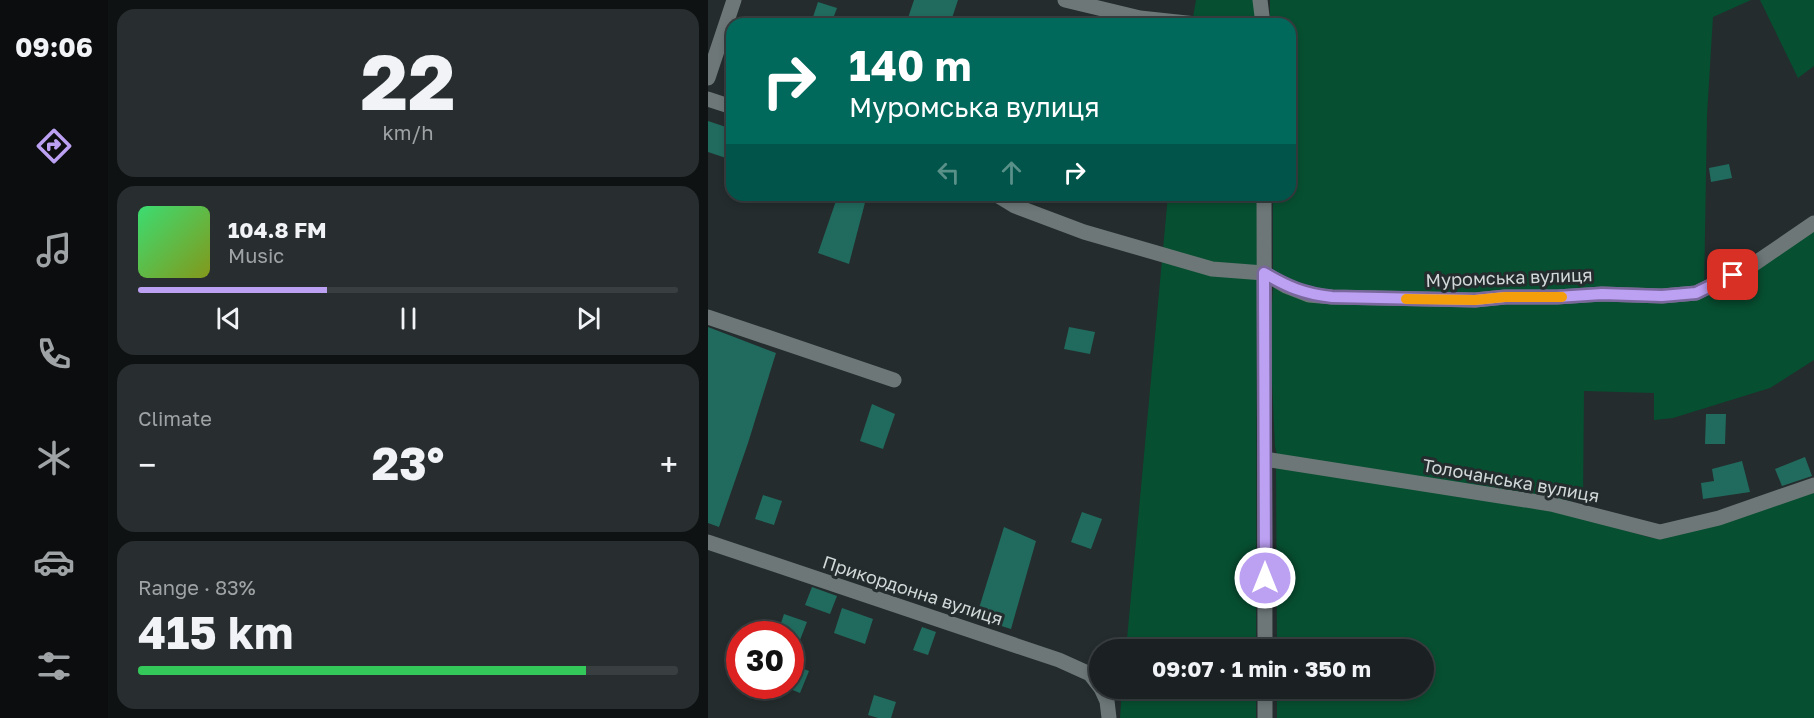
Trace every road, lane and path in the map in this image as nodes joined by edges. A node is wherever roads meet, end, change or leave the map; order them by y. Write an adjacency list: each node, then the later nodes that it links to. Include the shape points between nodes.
1 (734, 0): 4 (street)
2 (1065, 0): 5 (street)
3 (1260, 0): 6 (street)
4 (728, 18)
5 (1140, 18)
6 (1262, 18)
7 (726, 24): 8 (street)
8 (708, 78)
9 (708, 99): 10 (street)
10 (726, 105)
11 (1007, 201): 14 (street, via 1095,235 1212,269)
12 (1264, 201): 14 (street)
13 (1814, 223): 14 (street, Муромська вулиця, via 1751,266 1696,293 1475,300 1332,297 1309,295)
14 (1264, 273): 17 (street)
15 (708, 317): 16 (street)
16 (894, 380)
17 (1265, 459): 18 (street, Толочанська вулиця, via 1551,504 1660,532 1719,518); 20 (street)
18 (1814, 485)
19 (708, 542): 21 (street, Прикордонна вулиця, via 1059,660)
20 (1265, 639)
21 (1089, 674)
22 (1106, 699): 24 (street, Прикордонна вулиця)
23 (1265, 699): 25 (street)
24 (1108, 718)
25 (1265, 718)

